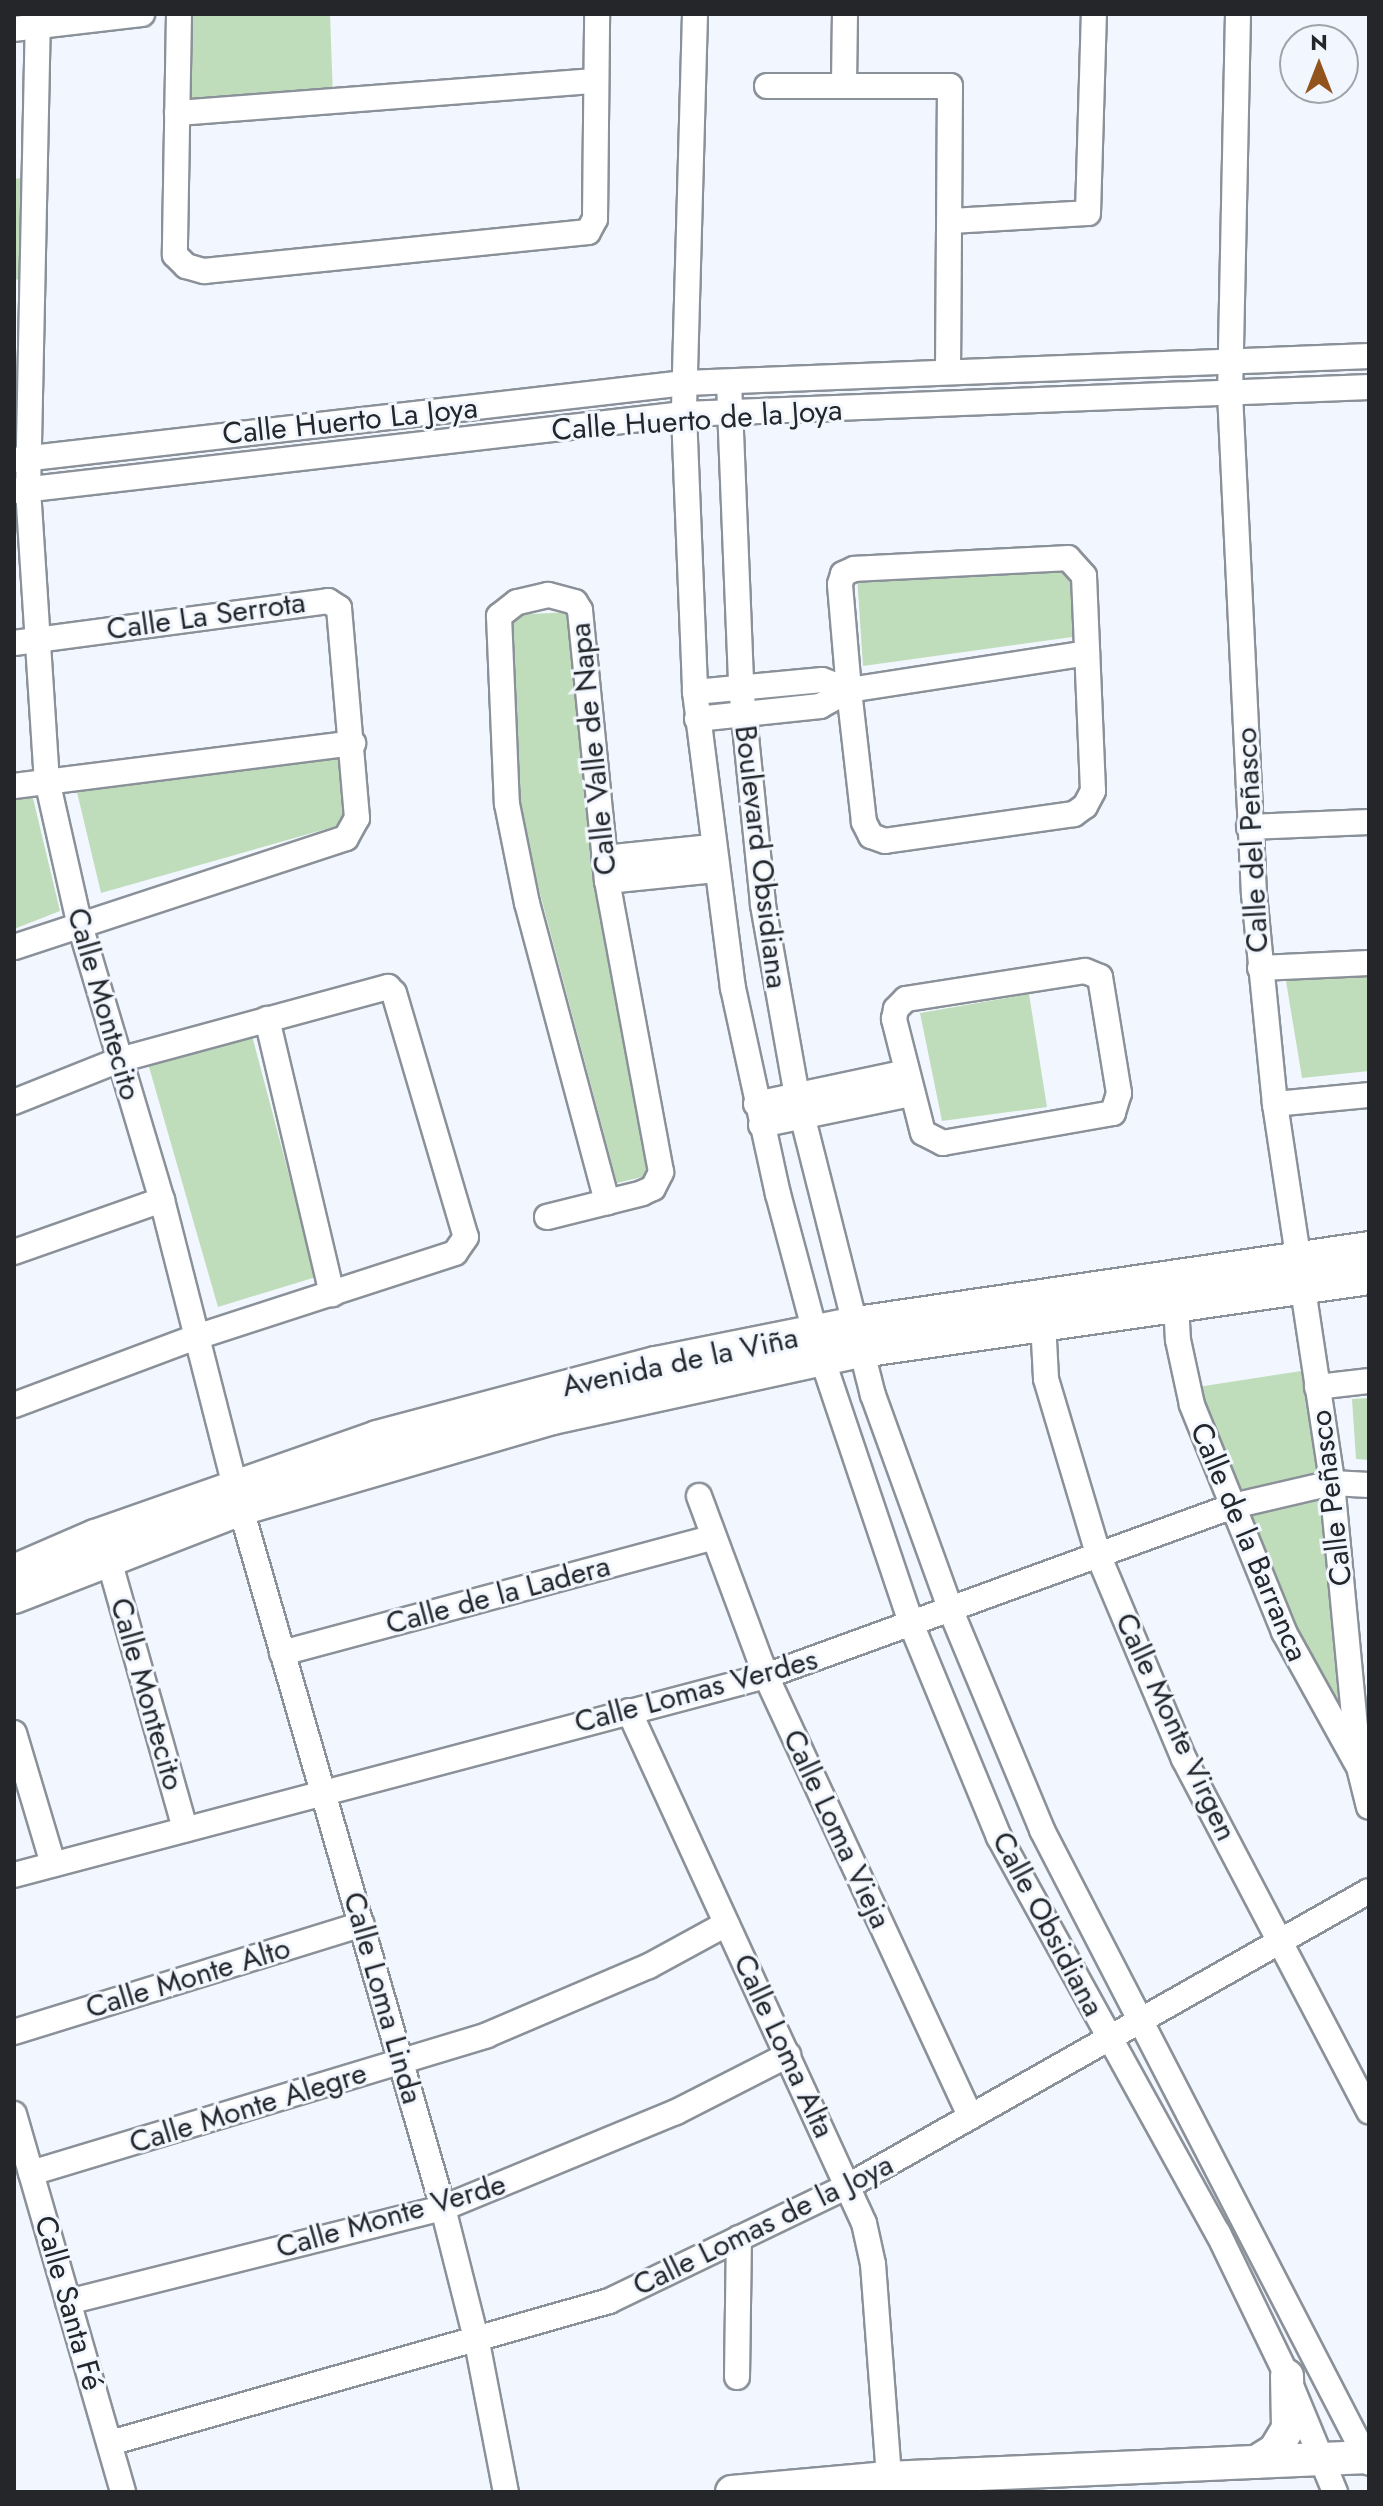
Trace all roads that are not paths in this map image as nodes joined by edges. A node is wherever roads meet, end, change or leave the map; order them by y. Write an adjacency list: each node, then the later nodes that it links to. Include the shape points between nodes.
1 (142, 14): 8 (street)
2 (179, 14): 12 (street)
3 (597, 14): 9 (street)
4 (695, 14): 20 (street, Boulevard Obsidiana)
5 (845, 14): 10 (street)
6 (1094, 14): 14 (street, via 1088,213)
7 (1238, 14): 17 (street, Calle del Peñasco)
8 (30, 23): 13 (street, Calle Montecito)
9 (596, 81): 12 (street); 12 (street, via 595,219 588,232 204,271 190,269 175,255)
10 (844, 84): 11 (street); 14 (street, via 950,86)
11 (767, 86)
12 (177, 113)
13 (23, 172): 15 (street, Calle Montecito)
14 (950, 221): 18 (street)
15 (22, 287): 25 (street, Calle Montecito)
16 (1369, 356): 17 (street, Calle Huerto La Joya)
17 (1231, 361): 18 (street, Calle Huerto La Joya); 22 (street, Calle del Peñasco)
18 (948, 372): 19 (street, Calle Huerto La Joya)
19 (729, 382): 20 (street, Calle Huerto La Joya); 23 (street, Boulevard Obsidiana)
20 (685, 383): 24 (street, Boulevard Obsidiana); 25 (street, Calle Huerto La Joya)
21 (1369, 387): 22 (street, Calle Huerto de la Joya)
22 (1230, 393): 23 (street, Calle Huerto de la Joya); 38 (street, Calle del Peñasco)
23 (731, 413): 24 (street, Calle Huerto de la Joya); 29 (street, Boulevard Obsidiana)
24 (684, 414): 26 (street, Calle Huerto de la Joya); 31 (street, Boulevard Obsidiana)
25 (21, 458): 26 (street, Calle Montecito)
26 (21, 490): 27 (street, Calle Montecito)
27 (26, 642): 34 (street, Calle La Serrota, via 328,601 339,608); 35 (street, Calle Montecito)
28 (1087, 653): 30 (street); 30 (street, via 1084,576 1068,558 854,569 843,574 840,584); 30 (street, via 1093,791 1074,814 878,840 864,822)
29 (741, 687): 30 (street, via 822,680); 31 (street); 32 (street, Boulevard Obsidiana)
30 (849, 690): 32 (street, via 820,706)
31 (695, 692): 33 (street, Boulevard Obsidiana)
32 (743, 714): 33 (street); 51 (street, Boulevard Obsidiana, via 763,905)
33 (697, 719): 39 (street, Boulevard Obsidiana)
34 (353, 743): 35 (street); 41 (street, Calle La Serrota, via 357,818 346,838)
35 (47, 780): 36 (street); 41 (street, Calle Montecito)
36 (14, 786)
37 (1369, 822): 38 (street)
38 (1249, 827): 44 (street, Calle del Peñasco)
39 (713, 858): 40 (street); 52 (street, Boulevard Obsidiana)
40 (605, 870): 54 (street, Calle Valle de Napa, via 661,1172 653,1188); 54 (street, Calle Valle de Napa, via 580,610 563,597 532,597 503,610 498,625 507,804 527,903)
41 (79, 922): 42 (street, Calle La Serrota); 46 (street, Calle Montecito)
42 (14, 947)
43 (1369, 963): 44 (street)
44 (1260, 968): 50 (street, Calle del Peñasco)
45 (267, 1019): 46 (street); 60 (street); 60 (street, via 377,989 394,993 466,1237 455,1253)
46 (119, 1060): 49 (street); 53 (street, Calle Montecito)
47 (909, 1083): 47 (street, via 923,1133 943,1143 1113,1113 1119,1093 1100,977 1085,971 906,999 894,1019); 51 (street)
48 (1369, 1095): 50 (street)
49 (14, 1102)
50 (1275, 1104): 58 (street, Calle del Peñasco)
51 (800, 1106): 52 (street); 64 (street, Boulevard Obsidiana)
52 (759, 1114): 65 (street, Boulevard Obsidiana)
53 (162, 1200): 57 (street); 63 (street, Calle Montecito)
54 (607, 1202): 55 (street, Calle Valle de Napa)
55 (547, 1217)
56 (1369, 1248): 58 (street, Avenida de la Viña)
57 (14, 1252)
58 (1299, 1270): 59 (street, Avenida de la Viña); 61 (street, Avenida de la Viña); 64 (street, Avenida de la Viña); 67 (street, Calle Peñasco)
59 (1369, 1278)
60 (332, 1294): 63 (street)
61 (1176, 1303): 62 (street, Avenida de la Viña); 73 (street, Calle de la Barranca, via 1192,1405)
62 (1043, 1321): 64 (street, Avenida de la Viña); 75 (street, Calle Monte Virgen, via 1049,1392)
63 (196, 1337): 68 (street); 72 (street, Calle Montecito)
64 (859, 1337): 65 (street, Avenida de la Viña); 79 (street, Calle Obsidiana, via 889,1445)
65 (819, 1345): 72 (street, Avenida de la Viña); 80 (street, Calle Obsidiana)
66 (1369, 1381): 67 (street)
67 (1317, 1387): 69 (street, Calle Peñasco)
68 (14, 1405)
69 (1332, 1483): 70 (street, Calle Lomas Verdes); 73 (street, Calle Lomas Verdes); 85 (street, Calle Peñasco)
70 (1369, 1485)
71 (699, 1496): 74 (street, Calle Loma Vieja)
72 (238, 1497): 76 (street, Avenida de la Viña); 77 (street, Avenida de la Viña); 81 (street, Calle Loma Linda)
73 (1233, 1506): 75 (street, Calle Lomas Verdes); 85 (street, Calle de la Barranca, via 1310,1687)
74 (714, 1537): 81 (street, Calle de la Ladera); 82 (street, Calle Loma Vieja)
75 (1099, 1557): 79 (street, Calle Lomas Verdes); 94 (street, Calle Monte Virgen, via 1184,1759)
76 (109, 1560): 78 (street, Avenida de la Viña); 88 (street, Calle Montecito)
77 (14, 1571)
78 (14, 1597)
79 (951, 1611): 80 (street, Calle Lomas Verdes); 95 (street, Calle Obsidiana, via 1042,1830)
80 (912, 1626): 82 (street, Calle Lomas Verdes); 97 (street, Calle Obsidiana, via 999,1837)
81 (282, 1653): 86 (street, Calle Loma Linda)
82 (766, 1676): 83 (street, Calle Lomas Verdes); 103 (street, Calle Loma Vieja)
83 (629, 1711): 86 (street, Calle Lomas Verdes); 93 (street, Calle Loma Alta)
84 (14, 1733): 89 (street)
85 (1359, 1767): 87 (street, Calle Peñasco)
86 (323, 1791): 88 (street, Calle Lomas Verdes); 92 (street, Calle Loma Linda)
87 (1369, 1807)
88 (185, 1829): 89 (street, Calle Lomas Verdes)
89 (53, 1864): 90 (street, Calle Lomas Verdes)
90 (14, 1875)
91 (1369, 1891): 94 (street, Calle Lomas de la Joya)
92 (362, 1924): 96 (street, Calle Monte Alto); 99 (street, Calle Loma Linda)
93 (726, 1924): 98 (street, Calle Loma Alta); 99 (street, Calle Monte Alegre, via 569,2004)
94 (1281, 1943): 95 (street, Calle Lomas de la Joya); 100 (street, Calle Monte Virgen)
95 (1143, 2019): 97 (street, Calle Lomas de la Joya); 114 (street, Calle Obsidiana)
96 (14, 2032)
97 (1109, 2038): 103 (street, Calle Lomas de la Joya); 110 (street, Calle Obsidiana, via 1218,2233)
98 (788, 2055): 105 (street, Calle Loma Alta); 106 (street, Calle Monte Verde, via 647,2125)
99 (403, 2062): 104 (street, Calle Monte Alegre); 106 (street, Calle Loma Linda)
100 (1359, 2068): 101 (street, Calle Monte Virgen)
101 (1369, 2111)
102 (14, 2114): 104 (street, Calle Santa Fé)
103 (971, 2117): 105 (street, Calle Lomas de la Joya)
104 (31, 2173): 108 (street, Calle Santa Fé)
105 (850, 2185): 107 (street, Calle Lomas de la Joya); 116 (street, Calle Loma Alta, via 873,2264)
106 (443, 2208): 108 (street, Calle Monte Verde); 109 (street, Calle Loma Linda)
107 (739, 2238): 109 (street, Calle Lomas de la Joya, via 609,2301); 111 (street)
108 (68, 2302): 112 (street, Calle Santa Fé)
109 (477, 2342): 112 (street, Calle Lomas de la Joya); 118 (street, Calle Loma Linda)
110 (1287, 2376): 113 (street, Calle Obsidiana); 115 (street, via 1288,2428 1275,2450)
111 (737, 2377)
112 (110, 2443): 117 (street, Calle Santa Fé)
113 (1323, 2459): 114 (street); 115 (street); 120 (street, Calle Obsidiana)
114 (1368, 2459)
115 (1256, 2462): 116 (street)
116 (888, 2485): 119 (street)
117 (123, 2492)
118 (506, 2492)
119 (732, 2492)
120 (1335, 2492)

